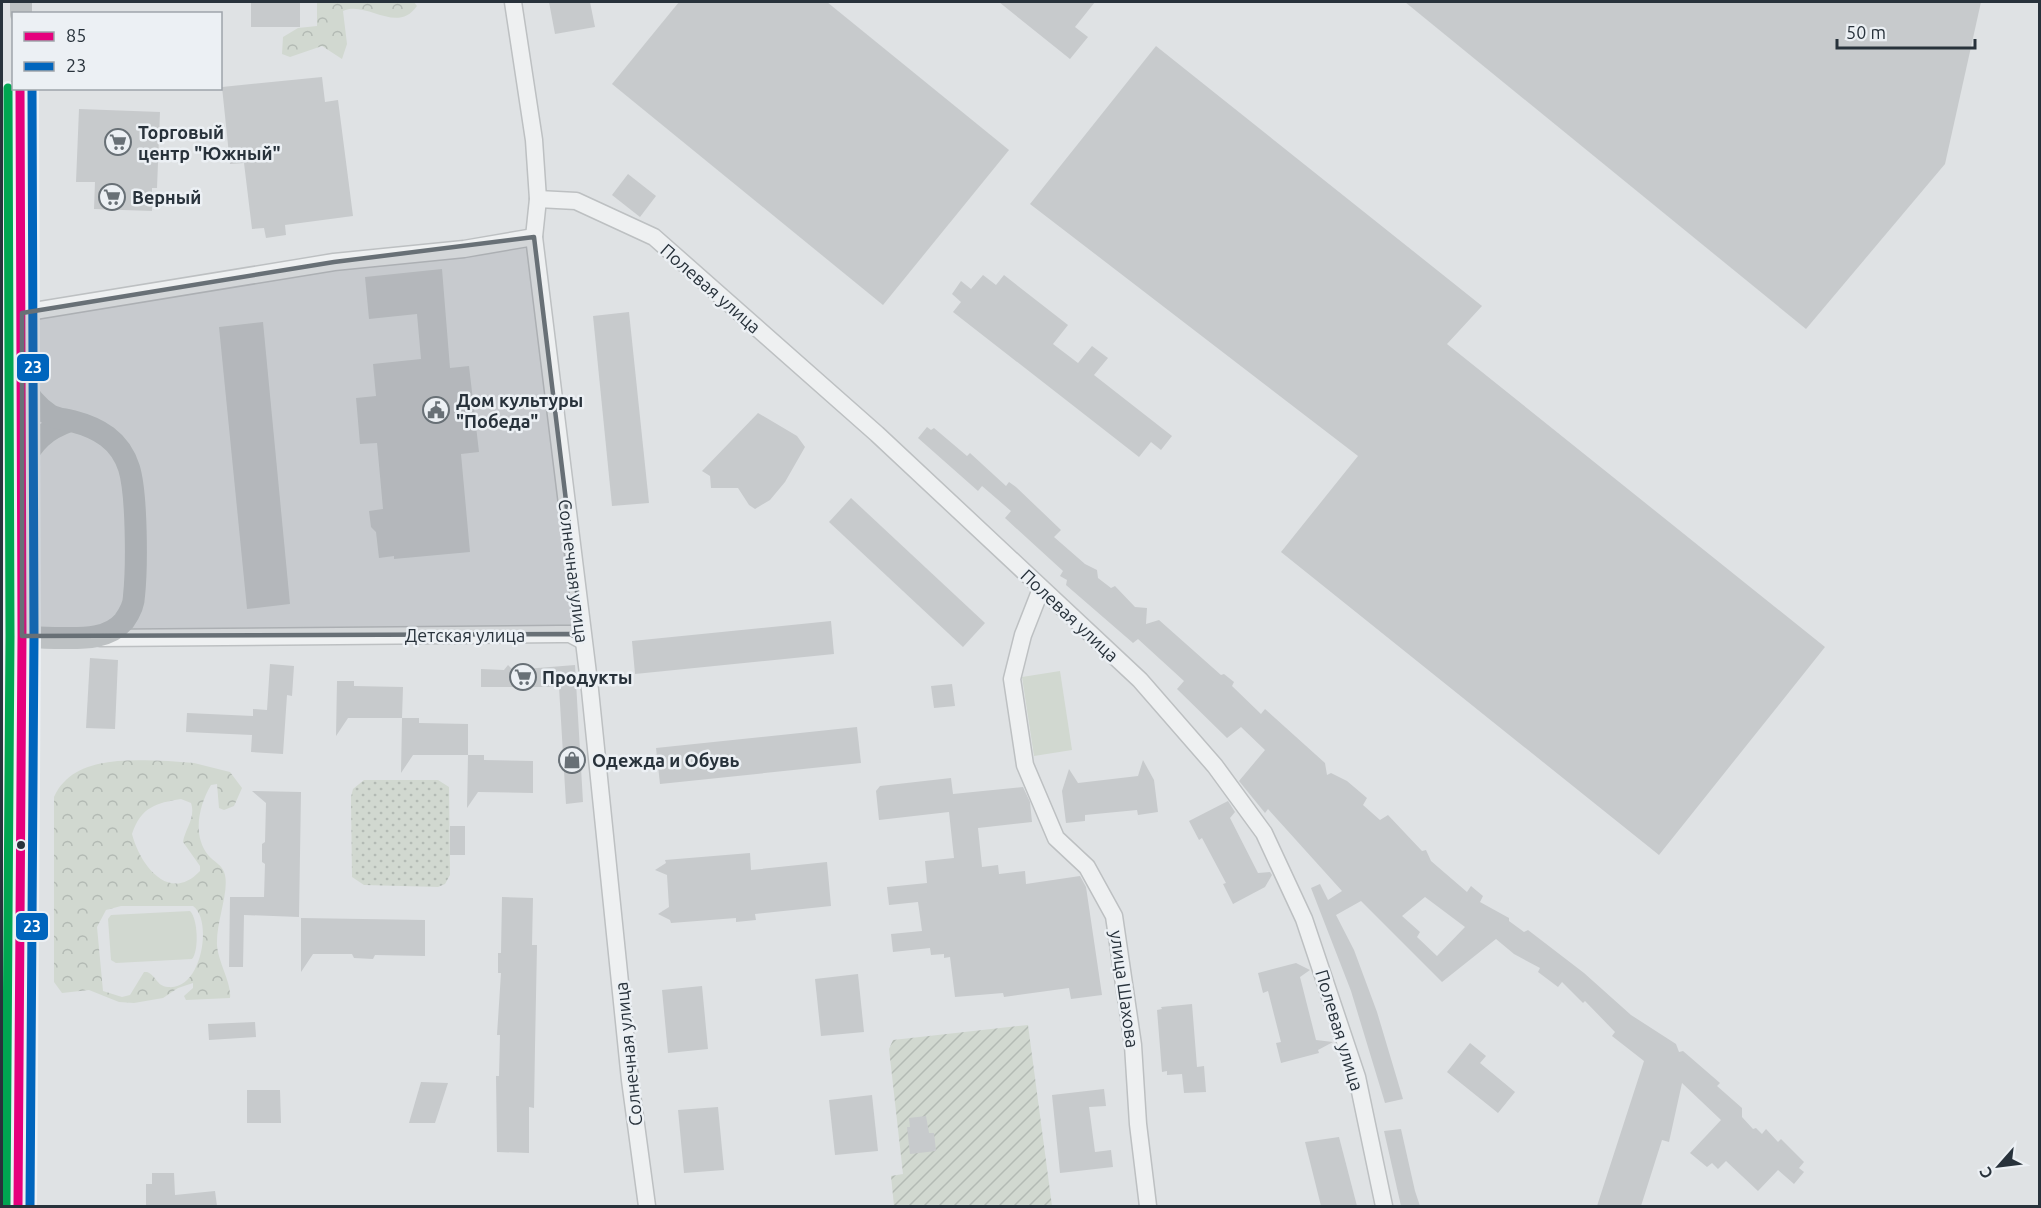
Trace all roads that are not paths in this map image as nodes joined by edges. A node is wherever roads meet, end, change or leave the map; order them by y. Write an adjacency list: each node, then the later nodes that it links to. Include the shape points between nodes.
1 (513, 2): 3 (street, Солнечная улица, via 534,140)
2 (20, 90): 5 (main road)
3 (538, 199): 4 (street, Солнечная улица); 9 (street, Полевая улица, via 576,201 654,237 877,434)
4 (534, 237): 5 (street, via 464,249 334,262); 13 (street, Солнечная улица)
5 (22, 313): 6 (main road)
6 (21, 381): 7 (main road, via 36,405 53,417); 8 (main road)
7 (70, 421): 8 (main road, via 39,436); 12 (main road, via 106,434 121,449 134,497 135,598 123,623)
8 (21, 465): 11 (main road)
9 (1041, 589): 16 (street, улица Шахова, via 1023,635 1012,679 1025,765 1056,838 1087,867 1114,916 1133,1045); 17 (street, Полевая улица, via 1140,680 1215,766 1264,833 1304,919 1354,1067)
10 (2, 620): 11 (main road)
11 (22, 636): 12 (main road); 14 (main road)
12 (92, 638): 13 (street, Детская улица, via 570,634)
13 (583, 641): 15 (street, Солнечная улица)
14 (18, 1206)
15 (647, 1206)
16 (1148, 1206)
17 (1384, 1206)

